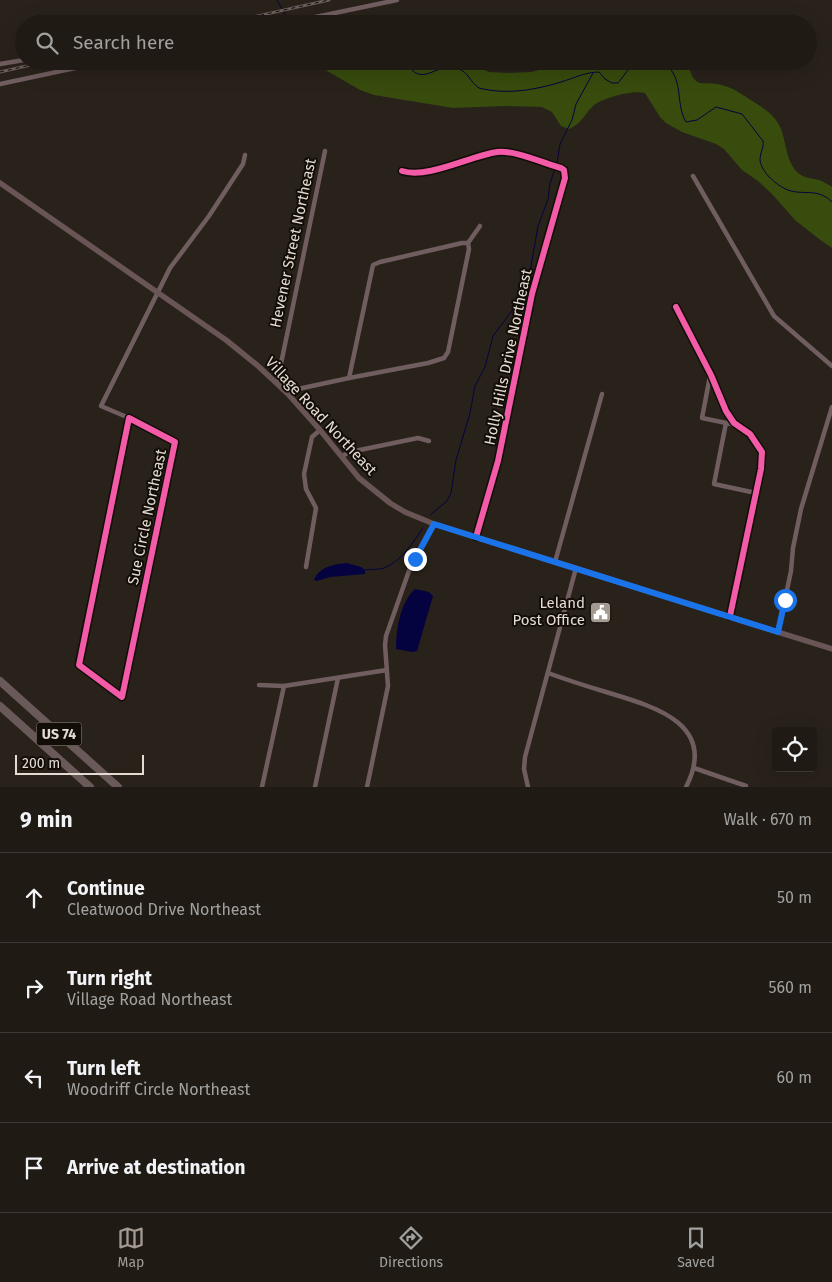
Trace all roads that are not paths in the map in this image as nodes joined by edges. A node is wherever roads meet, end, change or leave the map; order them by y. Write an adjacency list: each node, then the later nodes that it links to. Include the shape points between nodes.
1 (397, 0): 2 (street)
2 (325, 15)
3 (15, 62): 4 (street)
4 (0, 64)
5 (66, 70): 6 (street)
6 (0, 84)
7 (325, 151): 19 (street, Hevener Street Northeast)
8 (245, 155): 14 (street, via 243,164 209,216 170,268)
9 (402, 171): 31 (street, Holly Hills Drive Northeast, via 410,174 426,171 497,152 564,170 565,178 532,294 498,461)
10 (692, 176): 16 (street, via 774,316)
11 (0, 183): 14 (main road, Village Road Northeast)
12 (480, 226): 13 (street)
13 (468, 243): 18 (street, via 373,265); 18 (street, via 451,339 444,358)
14 (158, 293): 19 (main road, Village Road Northeast, via 226,340); 23 (street, Sue Circle Northeast, via 101,406)
15 (676, 307): 17 (street)
16 (832, 366)
17 (711, 375): 24 (street, via 702,418); 25 (street, via 726,411)
18 (349, 378): 20 (street)
19 (277, 383): 20 (main road, Village Road Northeast)
20 (288, 394): 26 (main road, Village Road Northeast)
21 (602, 394): 32 (street)
22 (832, 408): 36 (street, via 801,509)
23 (129, 418): 23 (street, Sue Circle Northeast, via 175,442 122,697 80,665)
24 (726, 423): 25 (street); 29 (street, via 714,484)
25 (737, 425): 29 (street, via 750,434 762,452)
26 (320, 430): 28 (main road, Village Road Northeast); 33 (street, via 312,437 304,474 306,489 316,508)
27 (429, 441): 28 (street, via 418,438)
28 (342, 456): 30 (main road, Village Road Northeast, via 359,478 390,503)
29 (756, 493): 35 (street)
30 (434, 524): 31 (main road, Village Road Northeast); 38 (street, via 410,568 392,615 386,640)
31 (476, 537): 32 (main road, Village Road Northeast)
32 (555, 562): 34 (main road, Village Road Northeast)
33 (306, 567)
34 (576, 568): 35 (main road, Village Road Northeast); 39 (street)
35 (730, 616): 36 (main road, Village Road Northeast)
36 (778, 632): 37 (main road, Village Road Northeast)
37 (832, 649)
38 (387, 670): 40 (street); 51 (street, via 388,686)
39 (548, 673): 45 (street, via 643,703 671,716 690,737); 52 (street, via 525,757)
40 (338, 678): 43 (street); 50 (street)
41 (0, 681): 48 (highway, US 74)
42 (259, 685): 43 (street)
43 (284, 686): 49 (street)
44 (0, 706): 47 (highway, US 74)
45 (694, 768): 46 (street); 53 (street)
46 (746, 786)
47 (90, 787)
48 (118, 787)
49 (262, 787)
50 (315, 787)
51 (367, 787)
52 (528, 787)
53 (686, 787)

